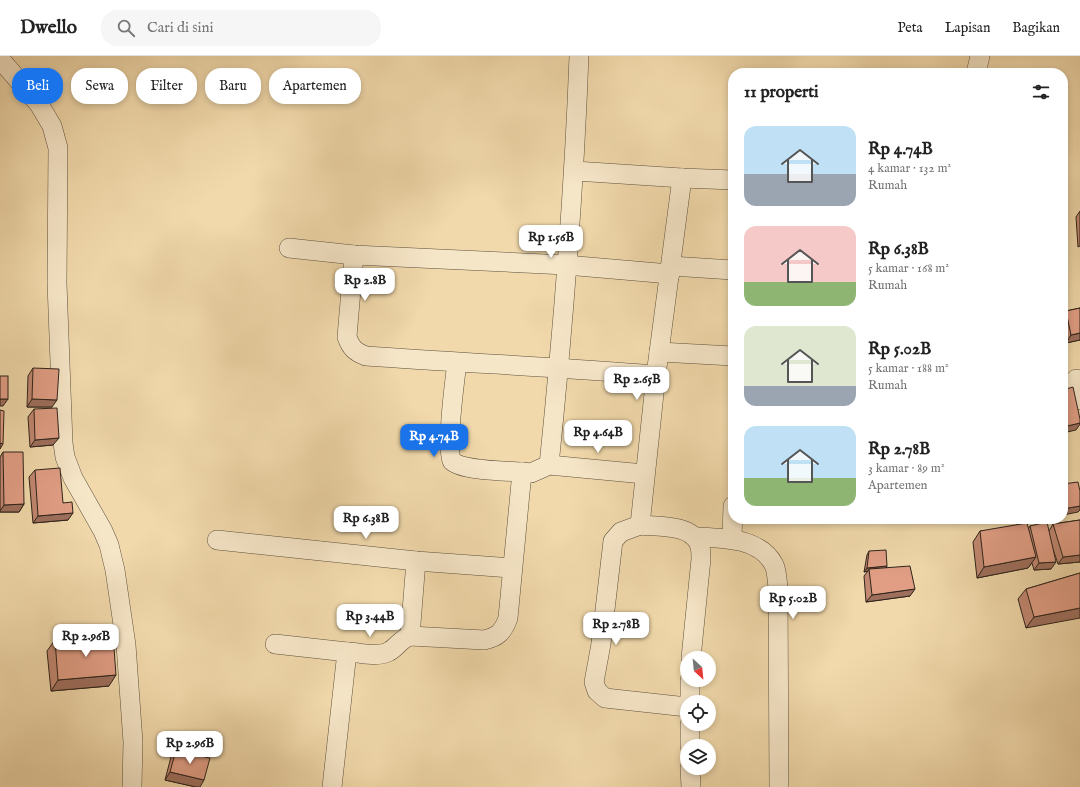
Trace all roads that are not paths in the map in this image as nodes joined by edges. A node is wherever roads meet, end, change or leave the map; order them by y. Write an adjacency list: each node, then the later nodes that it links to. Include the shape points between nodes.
1 (579, 56): 5 (street)
2 (980, 56): 4 (street)
3 (0, 59): 36 (street, via 39,104 52,126 58,148 57,283 63,443 73,478 109,545 126,645 133,742)
4 (977, 68)
5 (575, 170): 6 (street); 10 (street)
6 (682, 178): 7 (street); 11 (street)
7 (728, 180)
8 (289, 248): 9 (street)
9 (354, 255): 10 (street); 15 (street, via 347,337 355,352 366,356)
10 (566, 265): 11 (street); 16 (street)
11 (670, 270): 12 (street); 13 (street)
12 (728, 270)
13 (659, 352): 14 (street); 17 (street)
14 (728, 356)
15 (457, 363): 16 (street); 21 (street, via 449,440 450,458 462,466)
16 (559, 367): 17 (street); 20 (street)
17 (656, 375): 22 (street)
18 (1073, 380): 19 (street)
19 (1080, 400)
20 (549, 464): 21 (street, via 531,472); 22 (street)
21 (522, 472): 29 (street)
22 (644, 474): 24 (street)
23 (732, 524): 26 (street)
24 (640, 525): 25 (street, via 687,531); 34 (street, via 621,532 613,541 594,682 597,691 605,698)
25 (695, 537): 26 (street); 32 (street, via 700,544 701,559)
26 (732, 538): 39 (street, via 761,550 774,566 778,587)
27 (217, 540): 28 (street)
28 (416, 561): 29 (street); 30 (street)
29 (512, 568): 30 (street, via 508,618 500,634 484,640)
30 (410, 636): 33 (street, via 386,653)
31 (274, 644): 33 (street)
32 (692, 651)
33 (347, 652): 37 (street)
34 (680, 706)
35 (690, 775): 38 (street)
36 (132, 787)
37 (332, 787)
38 (690, 787)
39 (779, 787)

